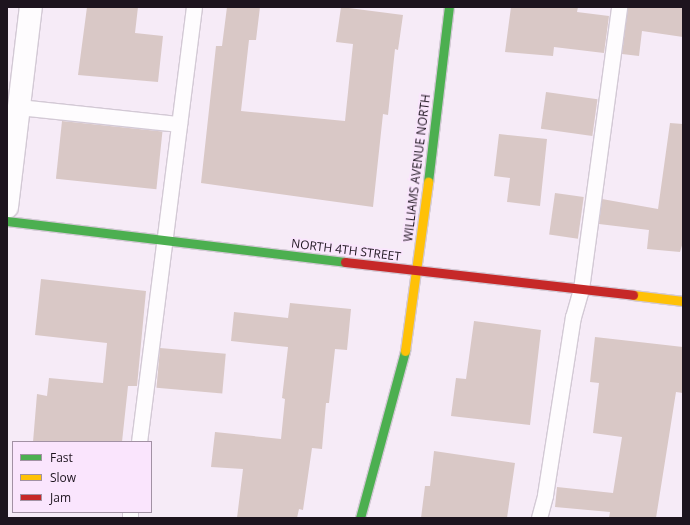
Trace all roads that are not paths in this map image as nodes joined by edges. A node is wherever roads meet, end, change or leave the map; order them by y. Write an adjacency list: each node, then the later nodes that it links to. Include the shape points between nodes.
1 (31, 7): 5 (street)
2 (194, 7): 6 (lane)
3 (449, 7): 10 (main road, WILLIAMS AVENUE NORTH)
4 (620, 7): 11 (lane)
5 (19, 107): 6 (lane); 7 (street)
6 (179, 124): 9 (lane)
7 (7, 207)
8 (7, 220): 9 (main road, NORTH 4TH STREET)
9 (164, 240): 10 (main road, NORTH 4TH STREET); 13 (lane)
10 (416, 271): 11 (main road, NORTH 4TH STREET); 14 (main road, WILLIAMS AVENUE NORTH, via 409,332 398,384)
11 (581, 289): 12 (main road, NORTH 4TH STREET); 15 (lane, via 572,317 545,495)
12 (683, 301)
13 (139, 441)
14 (360, 518)
15 (539, 518)

